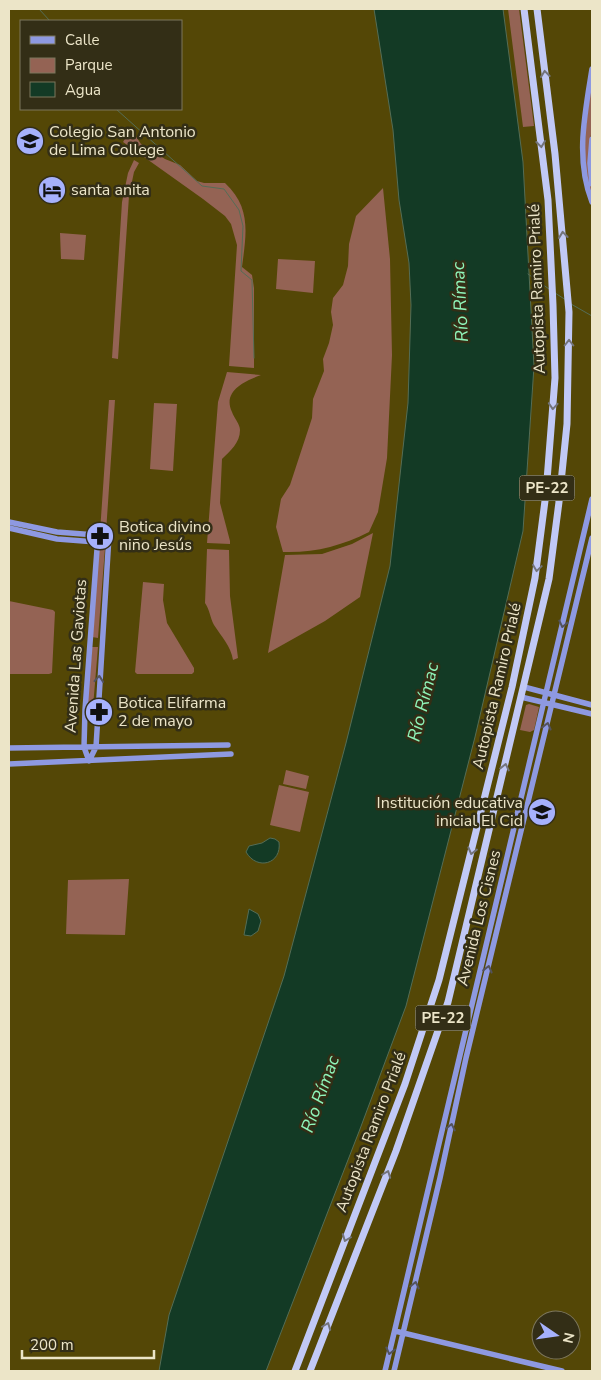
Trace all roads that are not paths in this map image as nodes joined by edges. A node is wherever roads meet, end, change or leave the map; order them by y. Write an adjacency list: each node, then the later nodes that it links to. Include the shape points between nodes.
1 (524, 9): 14 (highway, Autopista Ramiro Prialé / PE-22, one-way to 14, via 548,200 554,378 546,493)
2 (537, 9): 15 (highway, Autopista Ramiro Prialé / PE-22, one-way to 2, via 549,579 566,433 569,312 555,154)
3 (592, 69): 6 (main road, via 582,144 584,173)
4 (592, 139): 5 (main road)
5 (592, 184)
6 (592, 202)
7 (592, 499): 12 (main road, Avenida Los Cisnes)
8 (9, 522): 11 (main road)
9 (9, 528): 11 (main road, via 57,539)
10 (592, 538): 13 (main road, Avenida Los Cisnes)
11 (98, 539): 25 (main road, Avenida Las Gaviotas); 26 (main road, Avenida Las Gaviotas, one-way to 11, via 109,540)
12 (582, 543): 13 (main road, via 588,540); 17 (main road, Avenida Los Cisnes, one-way to 17)
13 (590, 545): 18 (main road, Avenida Los Cisnes)
14 (526, 622): 15 (highway, via 532,619); 31 (highway, Autopista Ramiro Prialé / PE-22)
15 (538, 624): 16 (highway, Autopista Ramiro Prialé / PE-22)
16 (524, 687): 17 (main road); 19 (highway, Autopista Ramiro Prialé / PE-22)
17 (547, 694): 18 (main road); 20 (main road, Avenida Los Cisnes)
18 (555, 695): 21 (main road, Avenida Los Cisnes); 22 (main road)
19 (522, 697): 20 (main road); 32 (highway, Autopista Ramiro Prialé / PE-22, one-way to 19)
20 (545, 703): 21 (main road); 33 (main road, Avenida Los Cisnes)
21 (552, 705): 23 (main road); 34 (main road, Avenida Los Cisnes, one-way to 21)
22 (592, 705)
23 (592, 714)
24 (228, 745): 26 (main road)
25 (84, 747): 26 (main road); 27 (main road); 29 (main road, Avenida Las Gaviotas)
26 (96, 747): 29 (main road, Avenida Las Gaviotas)
27 (9, 748)
28 (231, 754): 29 (main road)
29 (89, 761): 30 (main road)
30 (9, 764)
31 (482, 810): 32 (highway, via 487,817); 37 (highway, Autopista Ramiro Prialé / PE-22, one-way to 37, via 423,1034)
32 (494, 814): 38 (highway, Autopista Ramiro Prialé / PE-22, one-way to 32, via 396,1152 439,1028 461,953)
33 (459, 1056): 34 (main road); 35 (main road, Avenida Los Cisnes)
34 (466, 1058): 36 (main road, Avenida Los Cisnes, one-way to 34)
35 (395, 1331): 36 (main road); 39 (main road, Avenida Los Cisnes, one-way to 39)
36 (404, 1333): 40 (main road, Avenida Los Cisnes); 41 (main road)
37 (294, 1371)
38 (310, 1371)
39 (385, 1371)
40 (394, 1371)
41 (562, 1371)

